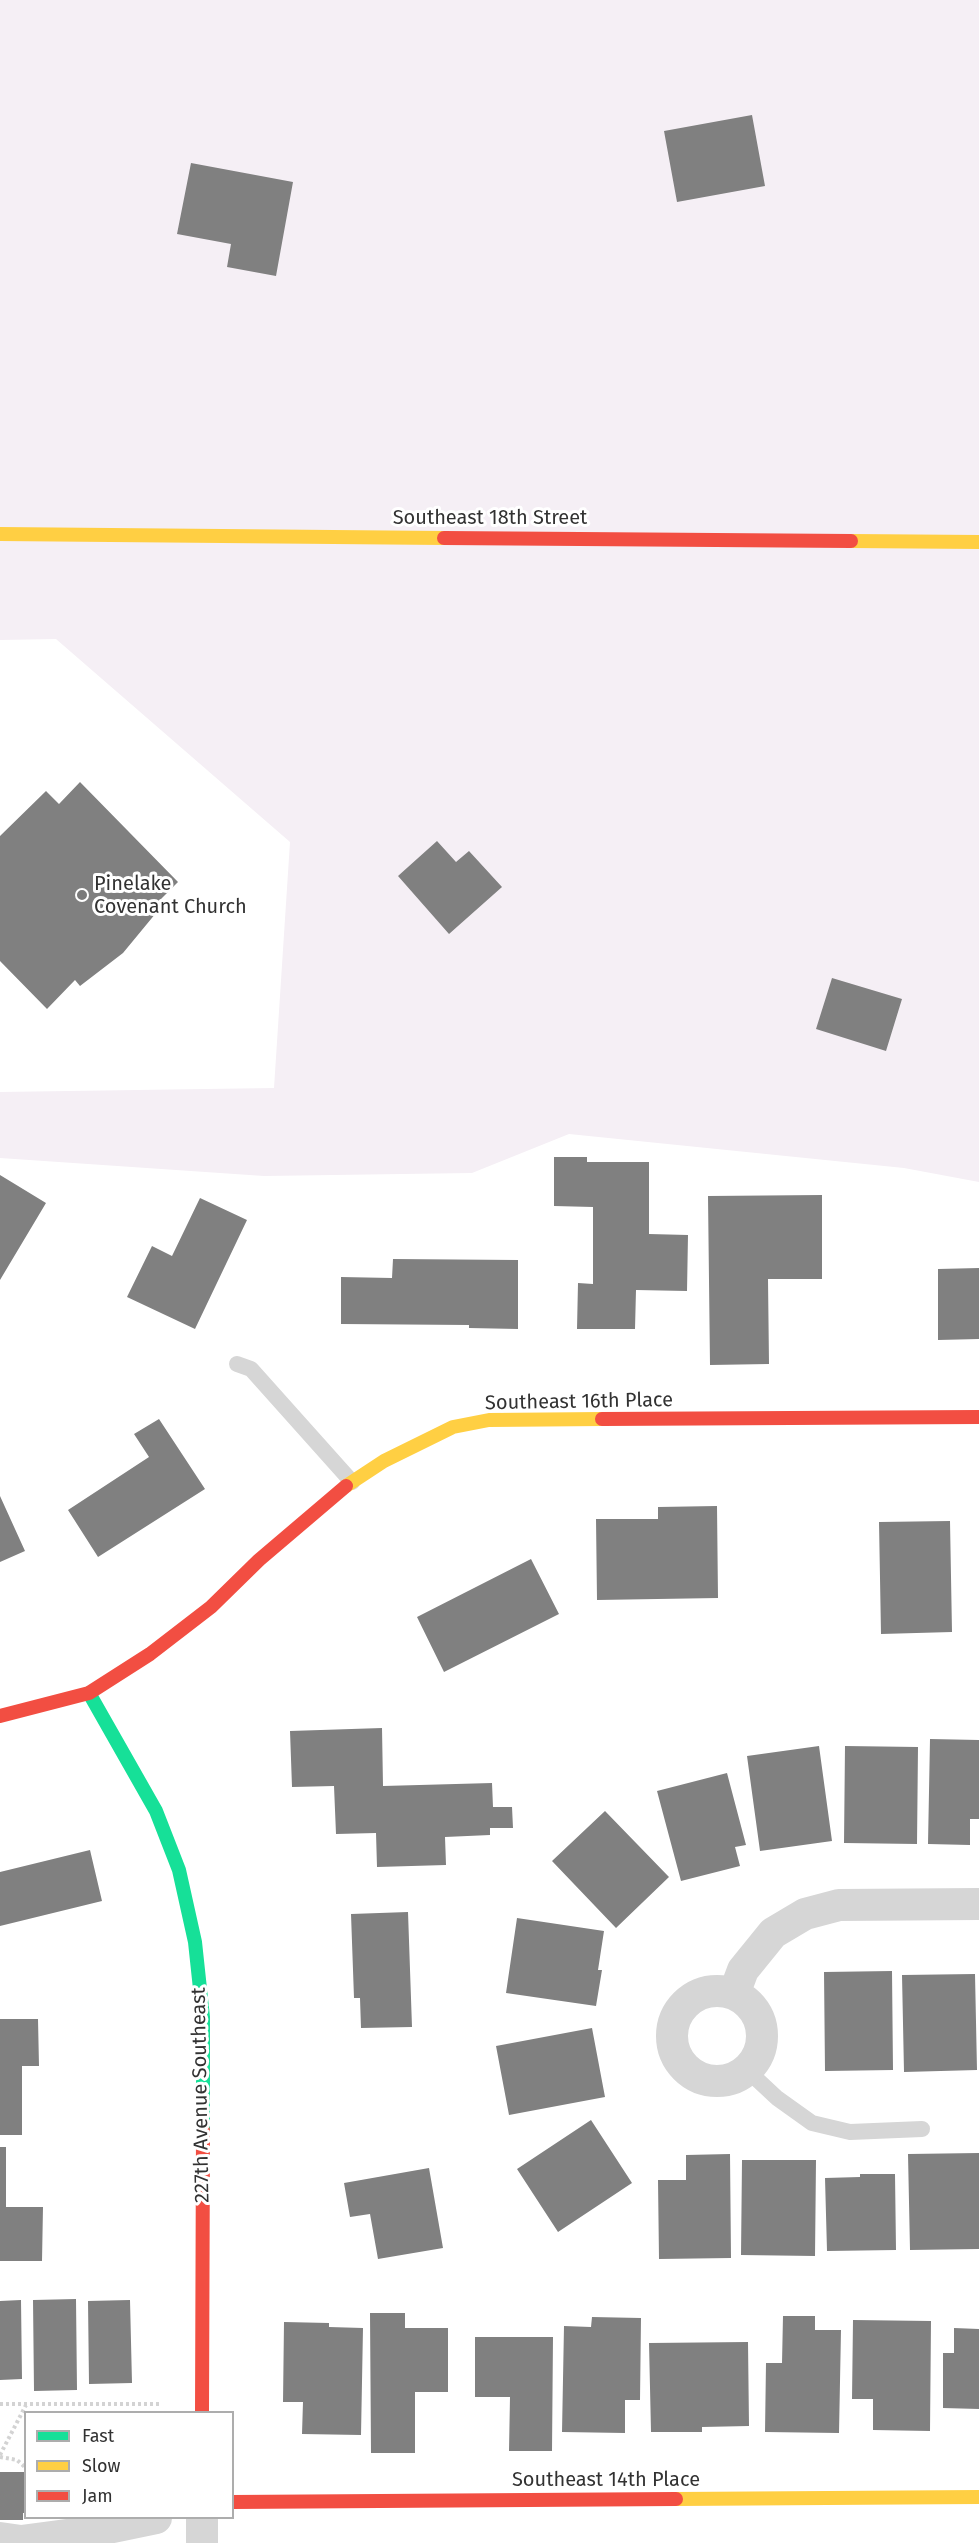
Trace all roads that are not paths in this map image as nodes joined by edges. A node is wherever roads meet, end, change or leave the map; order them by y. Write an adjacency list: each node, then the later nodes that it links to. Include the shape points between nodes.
1 (0, 534): 2 (street, Southeast 18th Street)
2 (979, 542)
3 (237, 1364): 5 (lane, via 251,1370)
4 (979, 1417): 5 (street, Southeast 16th Place, via 489,1420 453,1427 427,1438)
5 (352, 1482): 6 (street, Southeast 16th Place, via 258,1560 211,1607 150,1654)
6 (89, 1693): 7 (street, Southeast 16th Place); 12 (street, 227th Avenue Southeast, via 156,1811 179,1870 195,1942 203,2017)
7 (0, 1716)
8 (979, 1904): 9 (street, via 839,1905 805,1914 773,1933 743,1970)
9 (734, 1994): 10 (street, via 748,2002 758,2015 762,2030 762,2046); 10 (street, via 719,1990 689,2000 678,2012 671,2042 676,2058 699,2079 730,2080)
10 (747, 2070): 11 (lane, via 812,2123 850,2132)
11 (922, 2129)
12 (202, 2411)
13 (979, 2497): 14 (street, Southeast 14th Place)
14 (234, 2502)
15 (147, 2519): 17 (street, via 21,2541)
16 (202, 2519): 18 (street)
17 (0, 2538)
18 (202, 2543)

